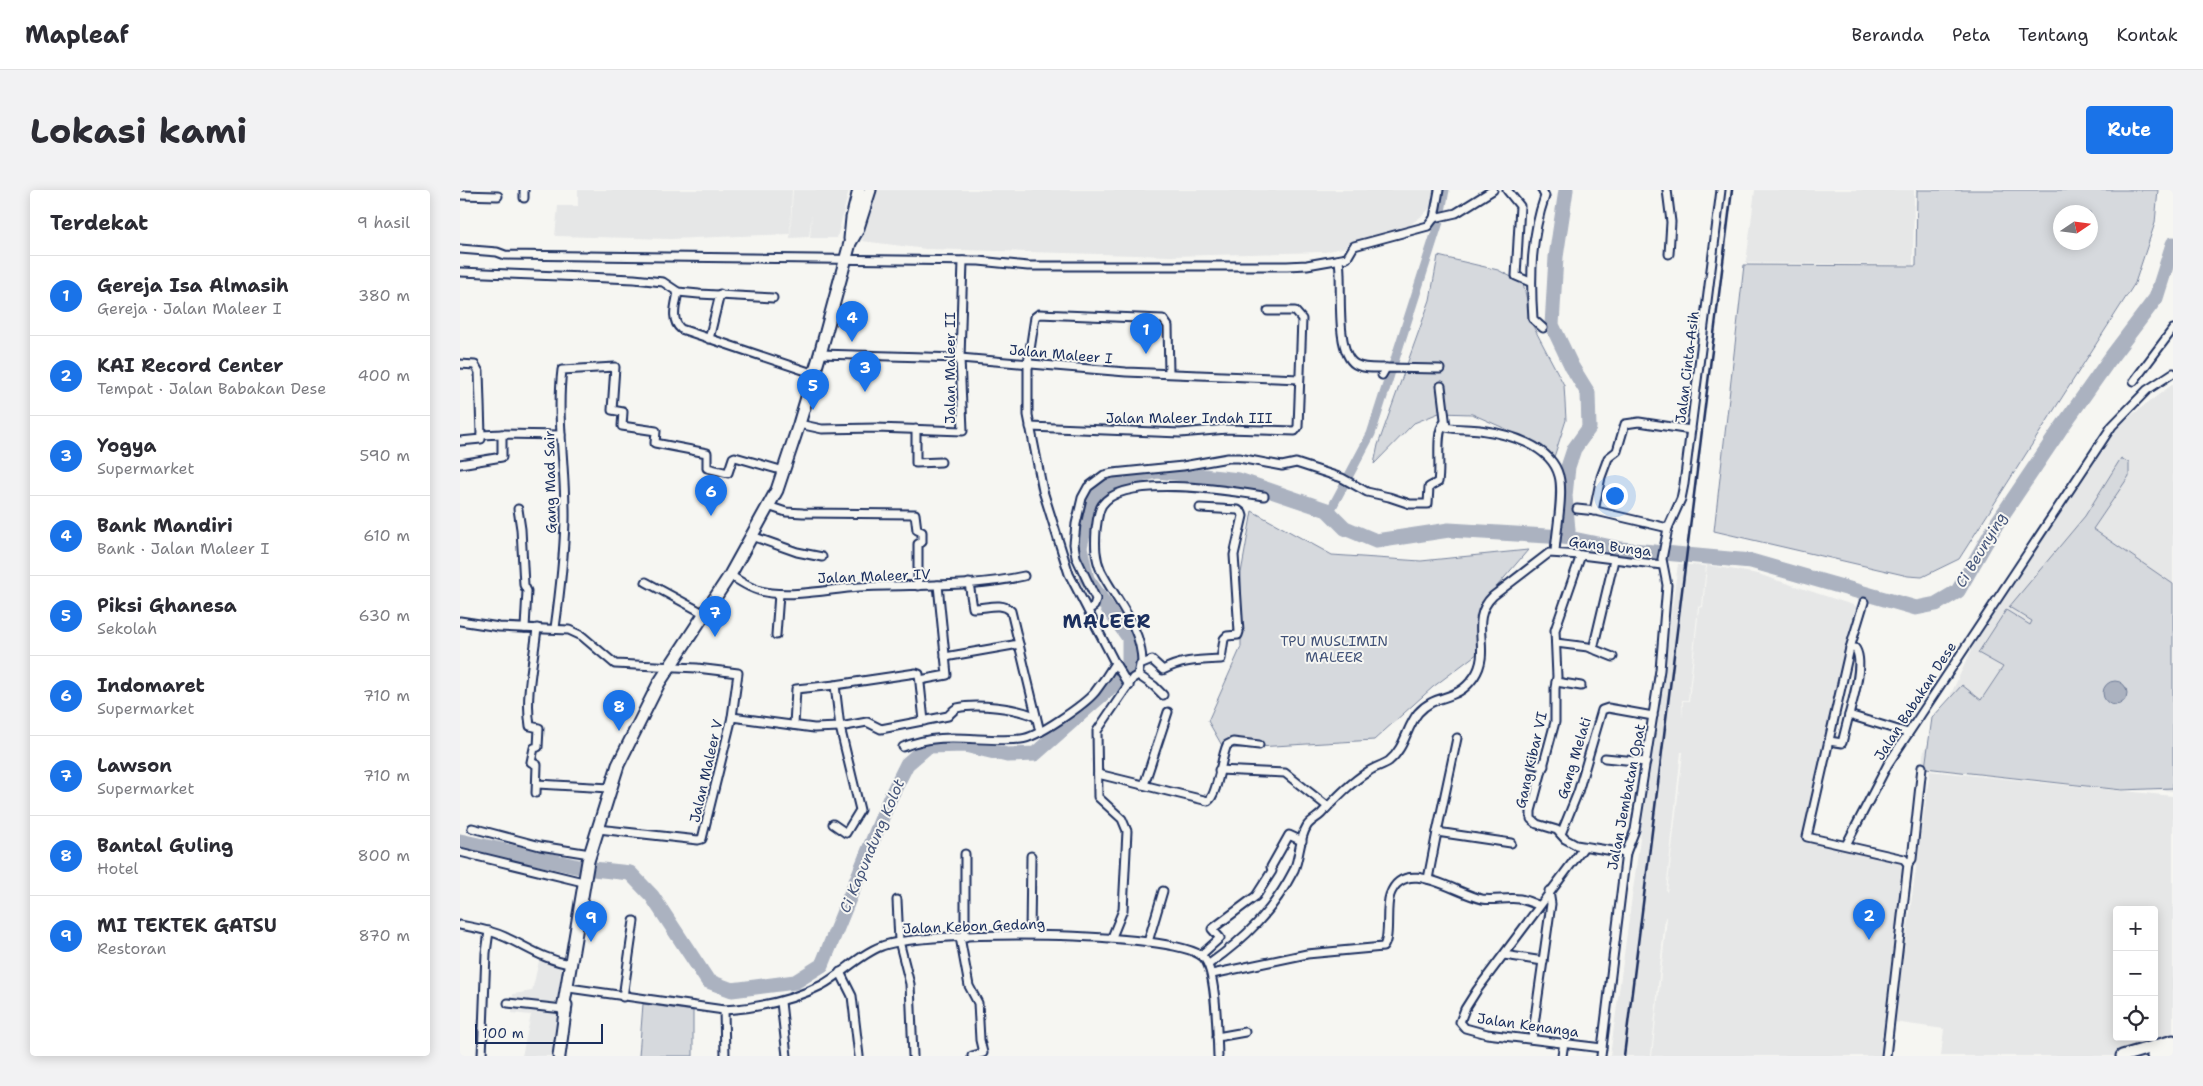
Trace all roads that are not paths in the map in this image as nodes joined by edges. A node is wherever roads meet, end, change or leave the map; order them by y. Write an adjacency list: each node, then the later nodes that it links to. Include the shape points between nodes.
1 (859, 190): 12 (main road)
2 (870, 190): 12 (main road)
3 (1439, 190): 11 (street)
4 (1493, 190): 11 (street, via 1460,211)
5 (1507, 190): 19 (street, via 1520,206 1516,275)
6 (1542, 190): 19 (street, via 1545,196 1538,212)
7 (1667, 190): 14 (street)
8 (1721, 190): 42 (street, Jalan Cinta-Asih)
9 (460, 195): 10 (street)
10 (498, 196)
11 (1438, 217): 17 (street, via 1430,224 1354,246 1348,257)
12 (850, 243): 15 (main road)
13 (460, 249): 15 (street, via 505,255)
14 (1669, 254)
15 (846, 259): 16 (street); 27 (main road)
16 (963, 261): 17 (street, via 1028,266 1287,266); 28 (street, Jalan Maleer II)
17 (1340, 261): 31 (street, via 1340,321 1346,350 1354,364 1385,370)
18 (460, 272): 20 (street, via 634,279 663,282)
19 (1530, 282): 24 (street, via 1533,318)
20 (678, 292): 21 (street); 26 (street, via 674,312 677,326 685,332)
21 (720, 294): 22 (street); 26 (street)
22 (773, 298)
23 (1268, 311): 35 (street, via 1295,312 1301,317)
24 (1540, 326)
25 (2173, 329): 36 (street)
26 (709, 339): 34 (street)
27 (820, 354): 28 (street, Jalan Maleer I); 34 (main road)
28 (960, 358): 29 (street, Jalan Maleer I); 41 (street, Jalan Maleer II, via 963,431)
29 (1028, 363): 32 (street, Jalan Maleer I); 32 (street, via 1034,319 1038,314 1160,318 1168,326); 40 (street)
30 (460, 364): 45 (street, via 475,365 479,372)
31 (1440, 369)
32 (1169, 373): 35 (street, Jalan Maleer I)
33 (2173, 373): 104 (street, Jalan Babakan Dese, via 2147,390 2112,426)
34 (814, 374): 38 (main road)
35 (1299, 379): 40 (street, Jalan Maleer Indah III, via 1298,427 1295,431 1227,429 1180,434)
36 (2134, 381)
37 (1441, 386): 39 (street)
38 (799, 424): 41 (street, Jalan Maleer II, via 822,429); 49 (main road)
39 (1444, 424): 59 (street, via 1448,428 1506,436 1534,446 1551,460 1560,478); 72 (street, via 1440,432 1438,482 1429,487 1430,501 1422,505 1367,492 1342,478 1296,463 1282,466 1228,458 1104,475 1084,493 1076,524 1076,558 1096,599)
40 (1030, 427): 72 (street, via 1058,544)
41 (916, 429): 47 (street, via 916,463)
42 (1691, 430): 55 (street, via 1640,422 1625,424 1617,452 1608,458 1601,477); 56 (street, Jalan Cinta-Asih, via 1683,491)
43 (502, 434): 44 (street); 45 (street); 48 (street, via 502,457)
44 (562, 435): 49 (street, Gang Mad Sair, via 562,371 615,367 612,410 623,412 622,426 656,431 655,443 708,453 707,468 728,473 736,457); 77 (street, Gang Mad Sair, via 565,520)
45 (481, 436): 46 (street, via 478,441)
46 (460, 441)
47 (941, 462)
48 (460, 464)
49 (784, 471): 51 (main road)
50 (1264, 496): 86 (street, via 1183,486 1155,487 1116,494 1102,505 1096,524 1096,559 1140,638)
51 (773, 508): 57 (main road); 69 (street, via 803,514 915,514 917,530 922,532 922,542 918,544)
52 (1200, 508): 86 (street, via 1238,510 1243,516 1234,555 1238,635 1224,639 1221,659 1201,659 1163,670 1154,660)
53 (518, 509): 75 (street, via 526,591)
54 (1577, 509): 55 (street)
55 (1594, 510): 56 (street)
56 (1668, 528): 58 (street, Jalan Cinta-Asih)
57 (752, 536): 61 (street); 64 (main road)
58 (1664, 544): 63 (street, Jalan Jembatan Opat)
59 (1555, 551): 60 (street, Gang Bunga); 120 (street, via 1544,555 1485,604 1480,620 1481,661 1470,682 1456,695 1423,708 1401,748 1387,762 1356,780)
60 (1581, 555): 62 (street, Gang Bunga); 79 (street, Gang Kibar VI, via 1555,630)
61 (822, 557)
62 (1614, 560): 63 (street, Gang Bunga); 82 (street)
63 (1662, 562): 97 (street, Jalan Jembatan Opat, via 1666,587)
64 (730, 575): 70 (street, Jalan Maleer IV, via 755,589); 73 (main road)
65 (1024, 576): 67 (street, Jalan Maleer IV)
66 (646, 582): 73 (street)
67 (968, 583): 68 (street, Jalan Maleer IV); 80 (street, via 973,608 1001,606 1011,611)
68 (938, 585): 69 (street, Jalan Maleer IV); 83 (street)
69 (918, 586): 70 (street, Jalan Maleer IV)
70 (779, 594): 78 (street)
71 (1864, 602): 81 (street)
72 (1088, 610): 85 (street)
73 (705, 614): 87 (main road)
74 (460, 621): 75 (street)
75 (524, 628): 76 (street)
76 (537, 628): 77 (street); 116 (street, via 530,720 530,726 539,729 538,747 534,748 531,762 537,764)
77 (555, 628): 87 (street, via 582,636 614,664)
78 (776, 635)
79 (1556, 643): 82 (street); 90 (street, Gang Kibar VI)
80 (1019, 644): 83 (street); 99 (street)
81 (1850, 648): 96 (street, via 1855,648 1858,658 1857,683); 106 (street)
82 (1593, 649): 84 (street)
83 (945, 657): 89 (street, via 947,676)
84 (1613, 657)
85 (1115, 663): 91 (street); 103 (street, via 1090,696)
86 (1142, 663): 88 (street)
87 (669, 668): 98 (street, Jalan Maleer V, via 737,672); 118 (main road, via 629,742)
88 (1138, 675): 91 (street); 94 (street)
89 (920, 680): 92 (street, via 916,673); 100 (street)
90 (1556, 682): 93 (street); 112 (street, Gang Kibar VI, via 1555,722)
91 (1129, 684): 115 (street, via 1097,731)
92 (835, 686): 101 (street, via 794,690); 102 (street)
93 (1582, 686)
94 (1163, 695)
95 (1168, 712): 117 (street)
96 (1849, 715): 104 (street); 106 (street, via 1842,743)
97 (1653, 716): 110 (street, Jalan Jembatan Opat); 125 (street, Gang Melati, via 1603,709 1578,792)
98 (732, 718): 101 (street); 123 (street, Jalan Maleer V, via 702,839)
99 (1036, 718): 100 (street, via 1026,712 973,707 956,709 948,716); 103 (street)
100 (924, 721): 102 (street, via 882,729 867,722)
101 (794, 725): 102 (street)
102 (840, 727): 121 (street, via 860,810 846,833)
103 (1040, 732): 108 (street, via 1024,739 954,737)
104 (1908, 733): 128 (street, Jalan Babakan Dese)
105 (1456, 738): 124 (street)
106 (1829, 741): 128 (street, via 1807,837)
107 (1259, 745): 114 (street, via 1229,743)
108 (903, 746)
109 (1605, 758): 110 (street)
110 (1646, 762): 131 (street, Jalan Jembatan Opat, via 1635,830)
111 (1532, 764): 112 (street)
112 (1544, 766): 125 (street, Gang Kibar VI, via 1531,819)
113 (1922, 767): 135 (street, via 1912,859)
114 (1219, 770): 117 (street, via 1213,796 1208,801); 120 (street, via 1285,773)
115 (1098, 774): 117 (street); 147 (street, via 1098,798 1122,819 1127,831 1123,910)
116 (537, 784): 118 (street); 119 (street)
117 (1144, 785)
118 (610, 788): 123 (main road)
119 (536, 793)
120 (1327, 806): 126 (street, via 1307,826)
121 (832, 824)
122 (472, 828): 134 (street)
123 (598, 829): 134 (main road)
124 (1437, 832): 127 (street); 136 (street)
125 (1561, 834): 129 (street)
126 (1302, 841): 151 (street, via 1289,835 1256,896 1212,929 1220,938); 154 (street, via 1294,869 1269,911 1255,927)
127 (1511, 843)
128 (1846, 845): 135 (street, via 1904,859)
129 (1584, 847): 131 (street); 139 (street)
130 (460, 852): 137 (street)
131 (1626, 853): 169 (street, Jalan Jembatan Opat)
132 (965, 854): 146 (street)
133 (1031, 856): 145 (street)
134 (589, 857): 137 (main road)
135 (1908, 864): 179 (street)
136 (1428, 879): 141 (street, via 1481,898 1518,898); 156 (street, via 1400,880 1390,893 1387,941 1383,948 1307,954)
137 (584, 880): 152 (main road)
138 (1163, 891): 149 (street)
139 (1549, 891): 141 (street); 153 (street, via 1551,904)
140 (897, 900): 148 (street)
141 (1538, 905): 150 (street)
142 (634, 920): 158 (street)
143 (460, 925): 144 (street)
144 (489, 931): 152 (street, via 545,958); 170 (street)
145 (1030, 934): 146 (street, Jalan Kebon Gedang); 147 (street, Jalan Kebon Gedang)
146 (963, 937): 148 (street, Jalan Kebon Gedang); 176 (street, via 969,986 979,1005 983,1054)
147 (1112, 937): 149 (street, Jalan Kebon Gedang)
148 (899, 941): 155 (street, Jalan Kebon Gedang, via 873,950); 175 (street, via 910,984)
149 (1148, 942): 151 (street, Jalan Kebon Gedang, via 1192,951)
150 (1504, 955): 153 (street); 165 (street, Jalan Kenanga, via 1477,990 1460,1023 1466,1029 1487,1034)
151 (1201, 956): 154 (street, Jalan Kebon Gedang)
152 (571, 961): 157 (main road); 161 (main road)
153 (1543, 961): 165 (street)
154 (1209, 964): 156 (street, Jalan Kebon Gedang)
155 (838, 971): 159 (street, Jalan Kebon Gedang, via 822,984); 174 (street, via 852,996)
156 (1212, 974): 164 (street, Jalan Kebon Gedang)
157 (569, 988): 158 (street, Jalan Kebon Gedang); 161 (main road)
158 (623, 997): 162 (street, Jalan Kebon Gedang)
159 (781, 1002): 162 (street, Jalan Kebon Gedang); 173 (street)
160 (508, 1003): 161 (street)
161 (564, 1010): 171 (main road)
162 (724, 1010): 172 (street)
163 (1245, 1032): 164 (street)
164 (1217, 1037): 177 (street, Jalan Kebon Gedang)
165 (1532, 1038): 167 (street, Jalan Kenanga)
166 (2173, 1041): 180 (main road)
167 (1564, 1042): 169 (street, Jalan Kenanga); 178 (street)
168 (2173, 1050): 181 (main road)
169 (1602, 1052)
170 (482, 1056)
171 (559, 1056)
172 (725, 1056)
173 (787, 1056)
174 (860, 1056)
175 (913, 1056)
176 (972, 1056)
177 (1218, 1056)
178 (1562, 1056)
179 (1886, 1056)
180 (2122, 1056)
181 (2153, 1056)

